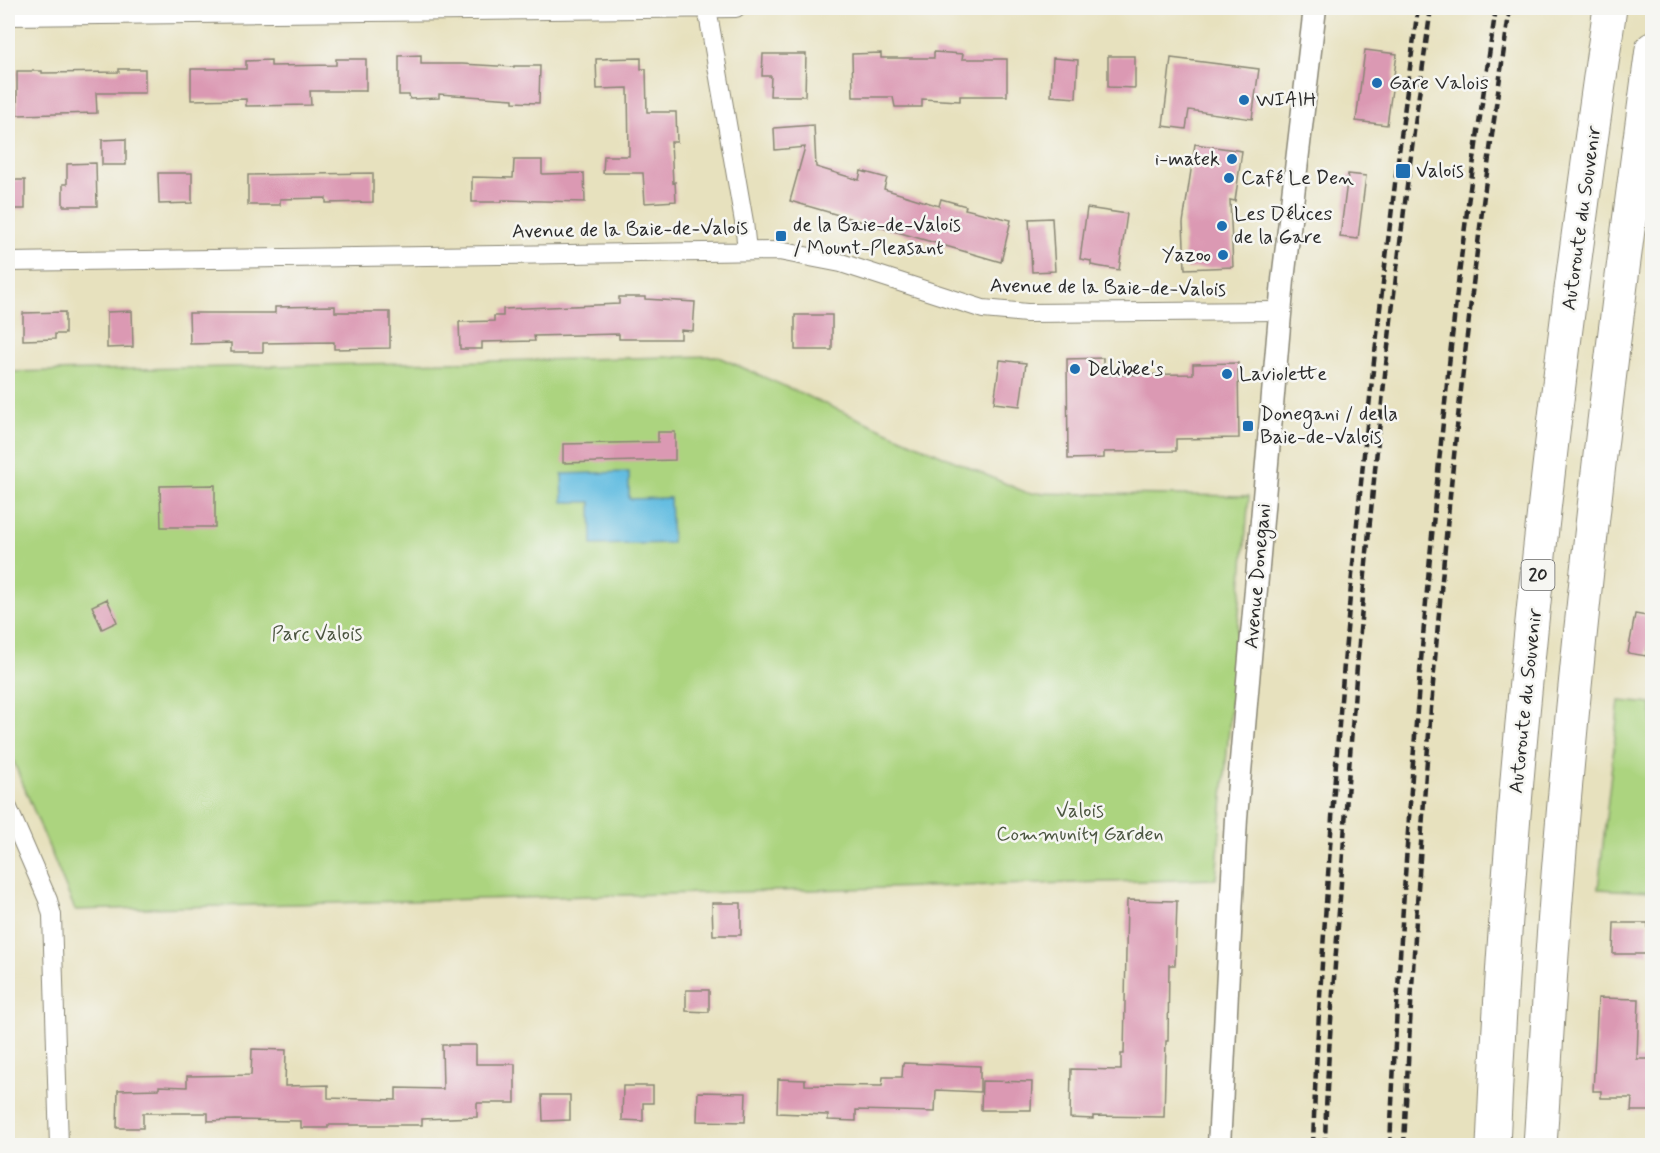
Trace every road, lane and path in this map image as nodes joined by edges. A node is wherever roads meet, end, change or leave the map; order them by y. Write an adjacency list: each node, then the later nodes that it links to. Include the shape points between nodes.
1 (707, 8): 2 (street); 5 (street); 7 (street)
2 (736, 8)
3 (1315, 8): 9 (street, Avenue Donegani)
4 (1610, 8): 14 (highway, Autoroute du Souvenir / 20, via 1536,598 1507,893)
5 (8, 16)
6 (1653, 49): 11 (highway, via 1605,417)
7 (747, 251): 8 (street, Avenue de la Baie-de-Valois); 9 (street, Avenue de la Baie-de-Valois, via 779,251 841,263 982,309 1027,313)
8 (8, 262)
9 (1281, 311): 13 (street, Avenue Donegani, via 1234,847)
10 (8, 808): 12 (street, via 52,915)
11 (1554, 914): 15 (highway); 16 (highway)
12 (59, 1146)
13 (1219, 1146)
14 (1492, 1146)
15 (1540, 1146)
16 (1560, 1146)

